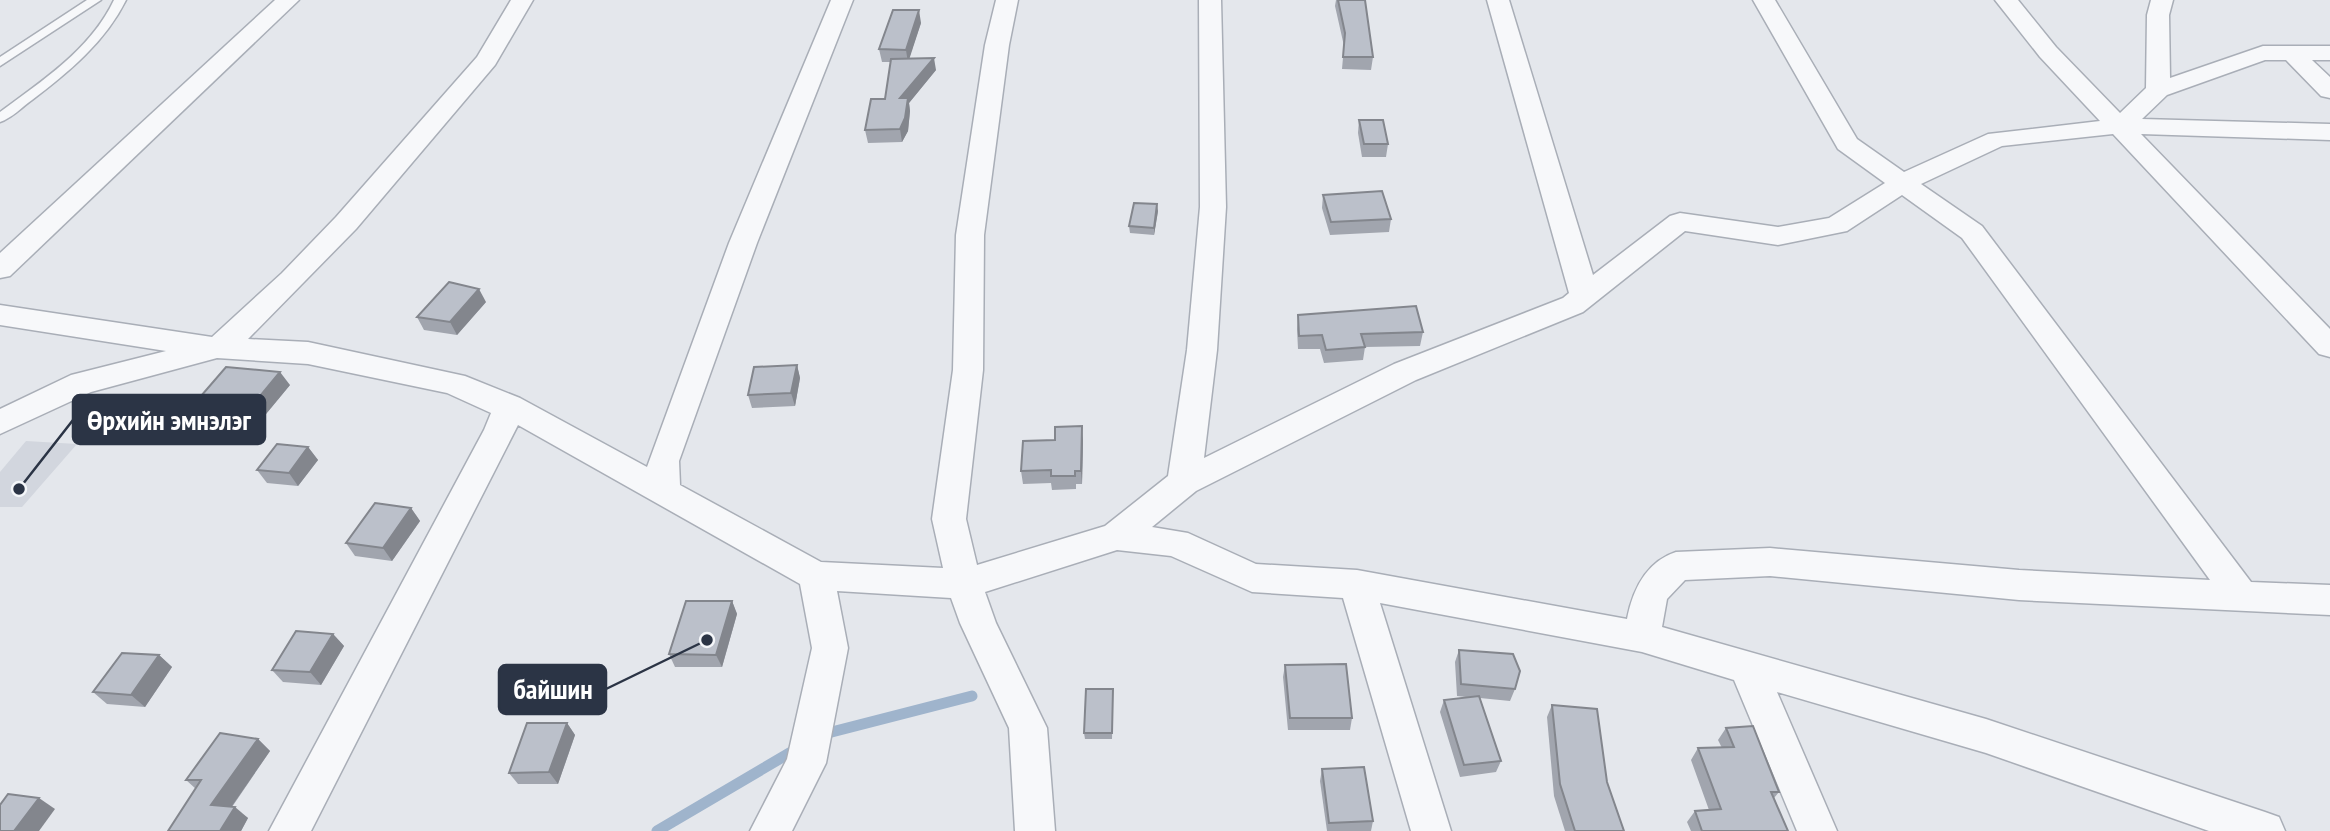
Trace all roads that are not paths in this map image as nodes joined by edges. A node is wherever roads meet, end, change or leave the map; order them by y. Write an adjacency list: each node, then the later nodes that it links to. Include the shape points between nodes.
1 (95, 0): 14 (lane)
2 (120, 0): 17 (lane, via 115,17 70,63)
3 (288, 0): 21 (street)
4 (522, 0): 25 (street, via 487,60 346,223 266,306)
5 (842, 0): 29 (street, via 743,243 663,461)
6 (1007, 0): 32 (street, via 970,235 968,370 950,519)
7 (1210, 0): 28 (street, via 1213,208 1202,350)
8 (1498, 0): 22 (street)
9 (1764, 0): 20 (street, via 1847,144)
10 (2006, 0): 18 (street, via 2048,52)
11 (2162, 0): 15 (street)
12 (2292, 53): 13 (street); 15 (street, via 2263,54); 16 (street)
13 (2330, 53)
14 (0, 62)
15 (2158, 90): 18 (street)
16 (2330, 91)
17 (0, 118)
18 (2121, 126): 19 (street); 20 (street, via 1997,139); 24 (street)
19 (2330, 132)
20 (1902, 183): 22 (street, via 1837,225 1778,236 1680,222); 34 (street, via 1972,232)
21 (0, 270)
22 (1585, 297): 28 (street, via 1405,372)
23 (0, 314): 25 (street)
24 (2330, 347)
25 (217, 348): 26 (street, via 308,353 454,384); 27 (street, via 82,383)
26 (509, 406): 29 (street); 39 (street)
27 (0, 422)
28 (1184, 482): 30 (street)
29 (664, 492): 31 (street)
30 (1117, 536): 32 (street); 33 (street, via 1176,544 1252,578)
31 (816, 576): 32 (street); 40 (street, via 830,648 806,763)
32 (964, 584): 41 (street, via 1028,728)
33 (1357, 584): 36 (street); 42 (street)
34 (2242, 596): 35 (street); 36 (street, via 2020,585 1770,562 1676,566 1650,593)
35 (2330, 600)
36 (1642, 637): 37 (street)
37 (1748, 668): 38 (street, via 1986,736); 43 (street)
38 (2203, 819): 44 (street)
39 (289, 831)
40 (770, 831)
41 (1035, 831)
42 (1431, 831)
43 (1817, 831)
44 (2266, 831)

